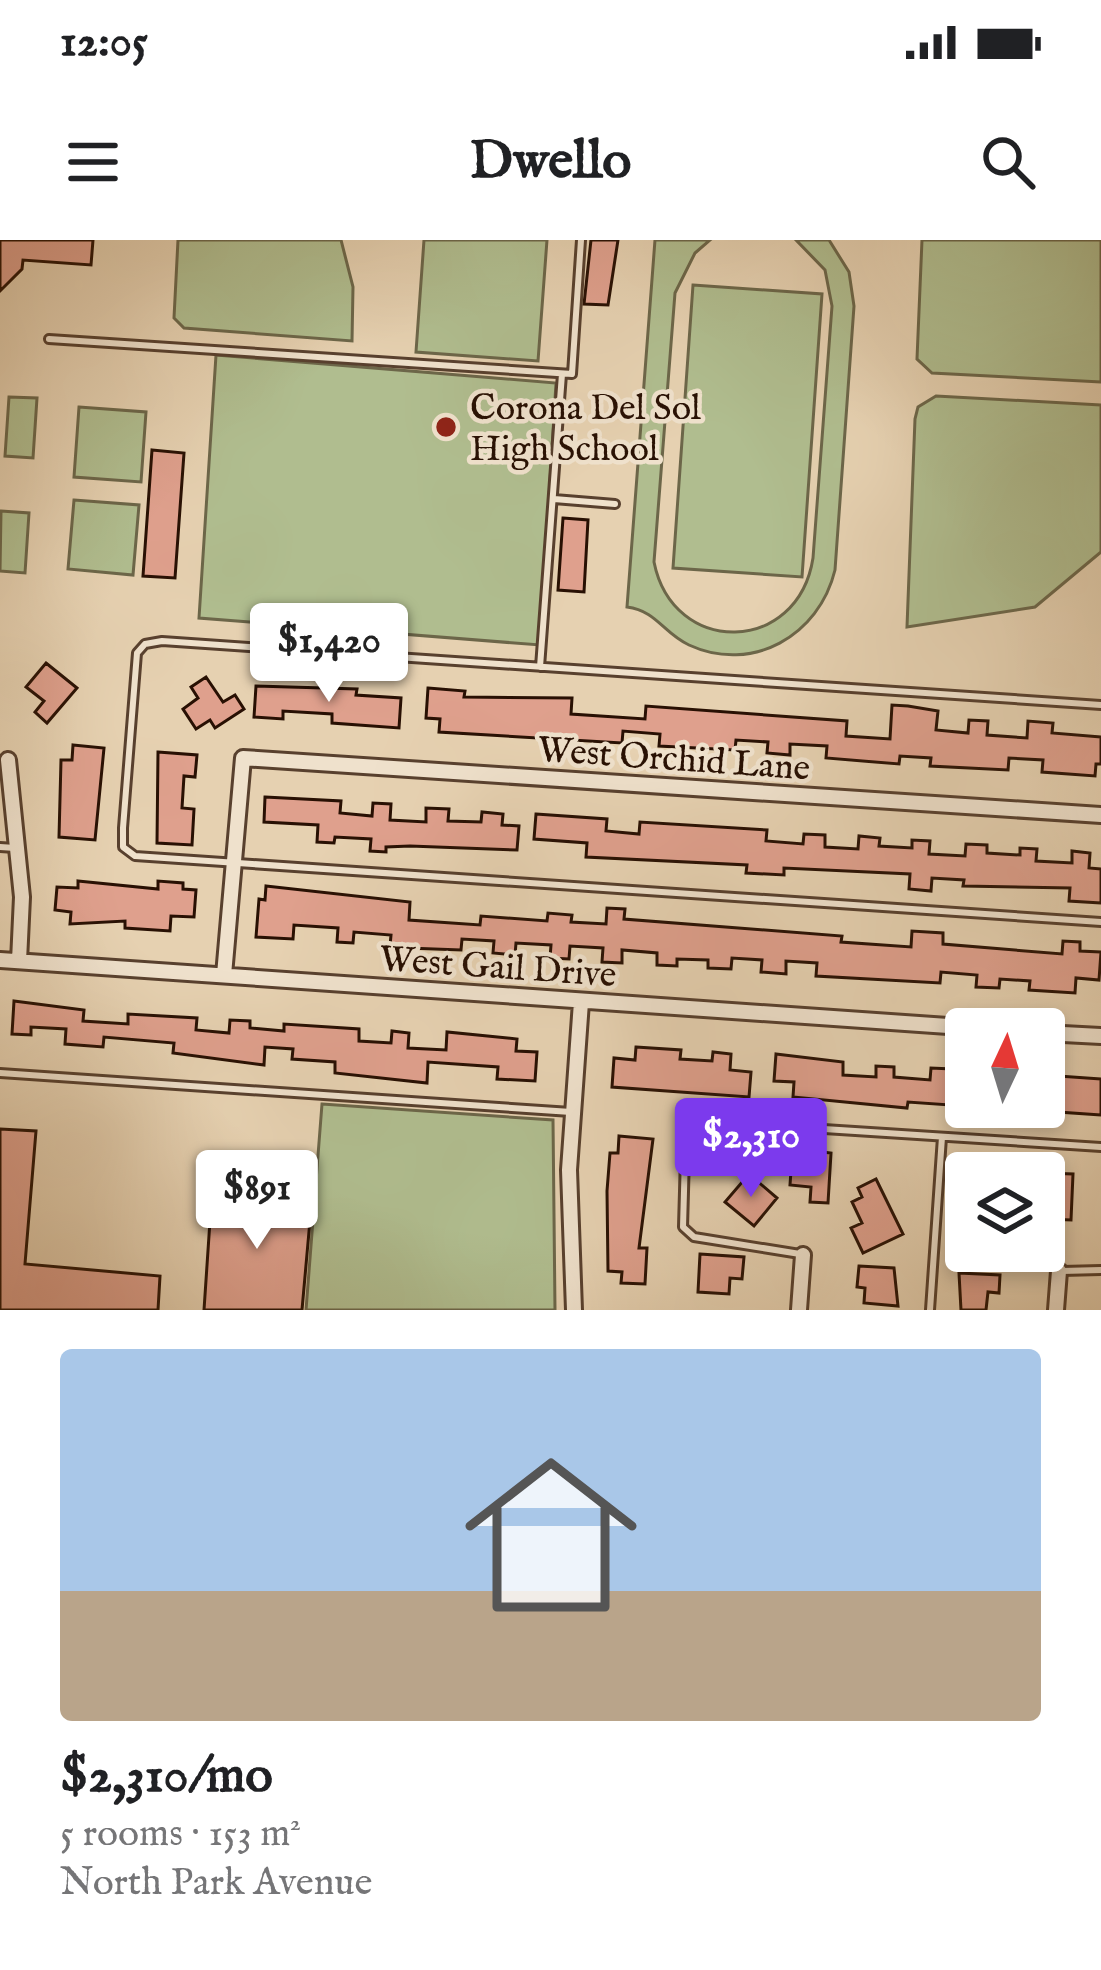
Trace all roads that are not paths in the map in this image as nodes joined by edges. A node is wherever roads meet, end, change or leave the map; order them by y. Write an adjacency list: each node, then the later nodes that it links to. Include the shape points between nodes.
1 (580, 240): 3 (lane, via 572,374)
2 (49, 339): 3 (lane)
3 (562, 374): 4 (lane)
4 (554, 499): 5 (lane); 6 (lane)
5 (615, 505)
6 (540, 667): 7 (lane); 11 (lane, via 145,644 137,653 123,847 135,856)
7 (1101, 706)
8 (8, 760): 10 (street)
9 (1101, 815): 11 (street, West Orchid Lane, via 243,758)
10 (8, 847): 14 (street, via 22,897)
11 (234, 864): 12 (lane); 15 (street)
12 (1101, 922)
13 (0, 960): 14 (street, West Gail Drive)
14 (19, 961): 15 (street, West Gail Drive)
15 (224, 975): 16 (street, West Gail Drive)
16 (581, 1002): 17 (street, West Gail Drive); 21 (street)
17 (945, 1026)
18 (1065, 1034): 19 (street)
19 (1101, 1036)
20 (0, 1073): 21 (lane)
21 (572, 1112): 28 (street)
22 (942, 1137): 23 (lane); 24 (lane, via 686,1120 683,1226 694,1237); 30 (lane)
23 (1101, 1147)
24 (803, 1255): 29 (street)
25 (1065, 1270): 26 (lane)
26 (1101, 1270)
27 (1059, 1272): 31 (street)
28 (574, 1310)
29 (799, 1310)
30 (930, 1310)
31 (1056, 1310)

